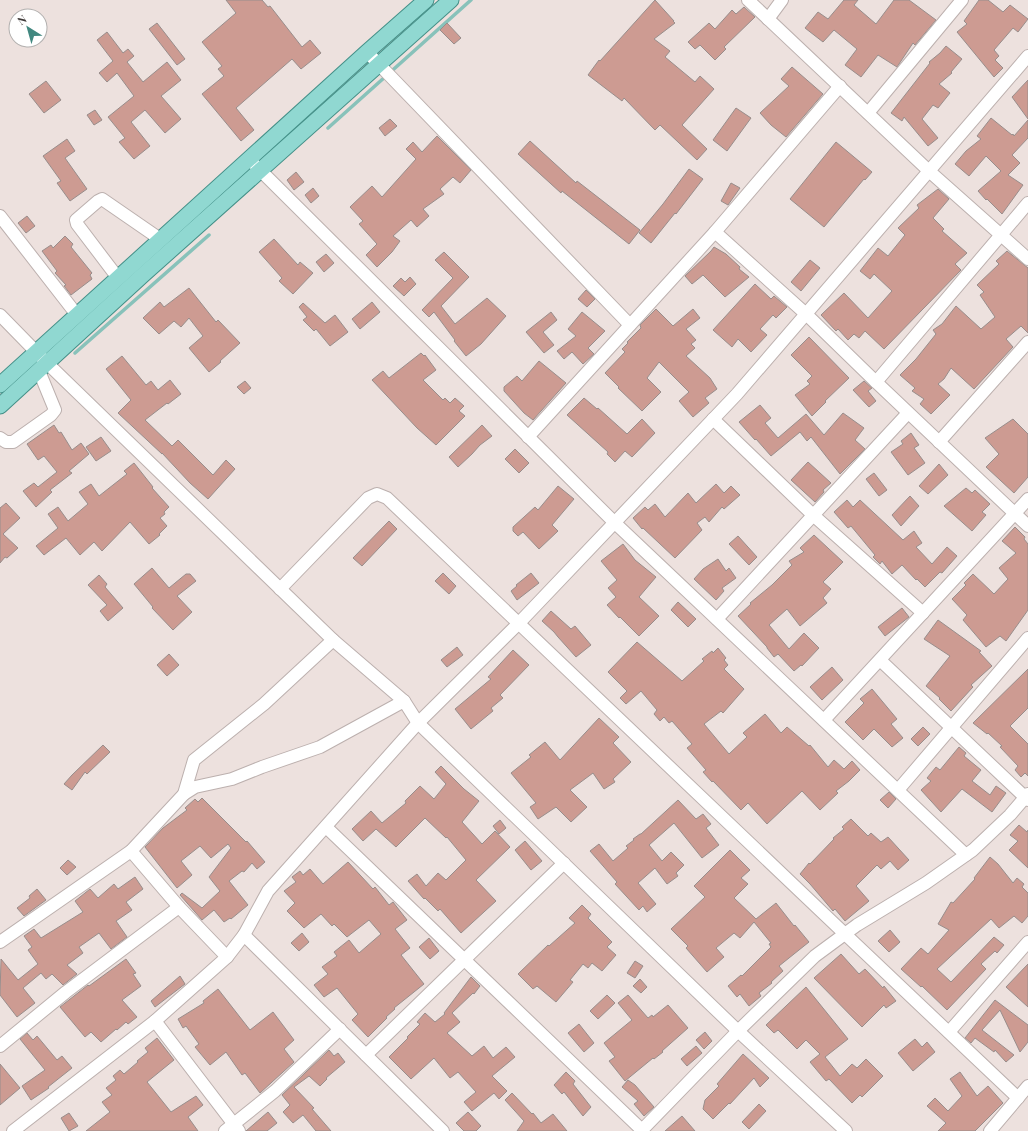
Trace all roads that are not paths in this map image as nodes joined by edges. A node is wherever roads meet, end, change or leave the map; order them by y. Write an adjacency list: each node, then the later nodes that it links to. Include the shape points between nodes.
1 (426, 0): 7 (main road)
2 (451, 0): 9 (main road)
3 (748, 0): 6 (street)
4 (782, 0): 6 (street)
5 (962, 0): 11 (street)
6 (768, 19): 10 (street)
7 (366, 52): 9 (street); 12 (main road)
8 (1028, 56): 14 (street)
9 (384, 71): 13 (main road); 25 (street)
10 (840, 86): 11 (street); 17 (street)
11 (868, 113): 14 (street)
12 (250, 159): 13 (street); 19 (main road)
13 (261, 171): 28 (main road); 34 (street)
14 (929, 171): 18 (street); 22 (street)
15 (1028, 203): 18 (street)
16 (0, 216): 24 (street)
17 (715, 232): 22 (street); 25 (street)
18 (1001, 235): 20 (street); 29 (street)
19 (160, 239): 21 (main road); 21 (street, via 102,199 76,220)
20 (1028, 259)
21 (118, 278): 24 (main road)
22 (806, 314): 29 (street); 33 (street)
23 (0, 315): 27 (street)
24 (77, 315): 27 (main road)
25 (630, 325): 34 (street)
26 (1028, 342): 36 (street)
27 (36, 352): 28 (street); 30 (main road)
28 (43, 367): 31 (main road); 35 (street, via 55,410 13,442 6,442); 42 (street)
29 (876, 382): 32 (street)
30 (0, 385)
31 (0, 406)
32 (908, 413): 36 (street); 39 (street)
33 (713, 419): 39 (street); 40 (street)
34 (528, 437): 40 (street)
35 (0, 438)
36 (939, 442): 38 (street)
37 (1028, 499): 38 (street)
38 (1015, 514): 41 (street); 43 (street)
39 (813, 515): 43 (street); 44 (street)
40 (615, 523): 44 (street); 45 (street)
41 (1028, 526)
42 (280, 589): 45 (street, via 368,498 377,494 387,498); 47 (street)
43 (923, 613): 48 (street)
44 (717, 618): 50 (street)
45 (519, 624): 51 (street); 61 (street)
46 (1028, 638): 52 (street)
47 (333, 640): 49 (street); 54 (street, via 264,704 194,760)
48 (880, 660): 50 (street); 52 (street)
49 (404, 701): 51 (street); 54 (street, via 320,747 232,779 195,787)
50 (824, 720): 53 (street)
51 (418, 723): 56 (street); 59 (street)
52 (952, 728): 53 (street); 55 (street)
53 (898, 790): 58 (street)
54 (184, 794): 57 (street)
55 (1027, 797): 58 (street)
56 (326, 827): 62 (street, via 268,892); 66 (street)
57 (131, 851): 60 (street); 63 (street)
58 (966, 855): 61 (street)
59 (564, 863): 66 (street); 69 (street)
60 (179, 907): 65 (street); 71 (street, via 66,992)
61 (845, 934): 69 (street, via 815,956); 70 (street)
62 (244, 935): 65 (street); 68 (street)
63 (0, 942)
64 (1028, 942): 70 (street)
65 (227, 957): 67 (street)
66 (464, 959): 72 (street); 78 (street)
67 (155, 1021): 75 (street); 76 (street)
68 (340, 1029): 72 (street); 75 (street)
69 (738, 1031): 78 (street); 79 (street)
70 (950, 1032): 74 (street)
71 (0, 1046)
72 (366, 1055): 77 (street)
73 (1028, 1086): 74 (street)
74 (1018, 1098): 80 (street)
75 (232, 1129)
76 (13, 1131)
77 (443, 1131)
78 (642, 1131)
79 (846, 1131)
80 (990, 1131)

